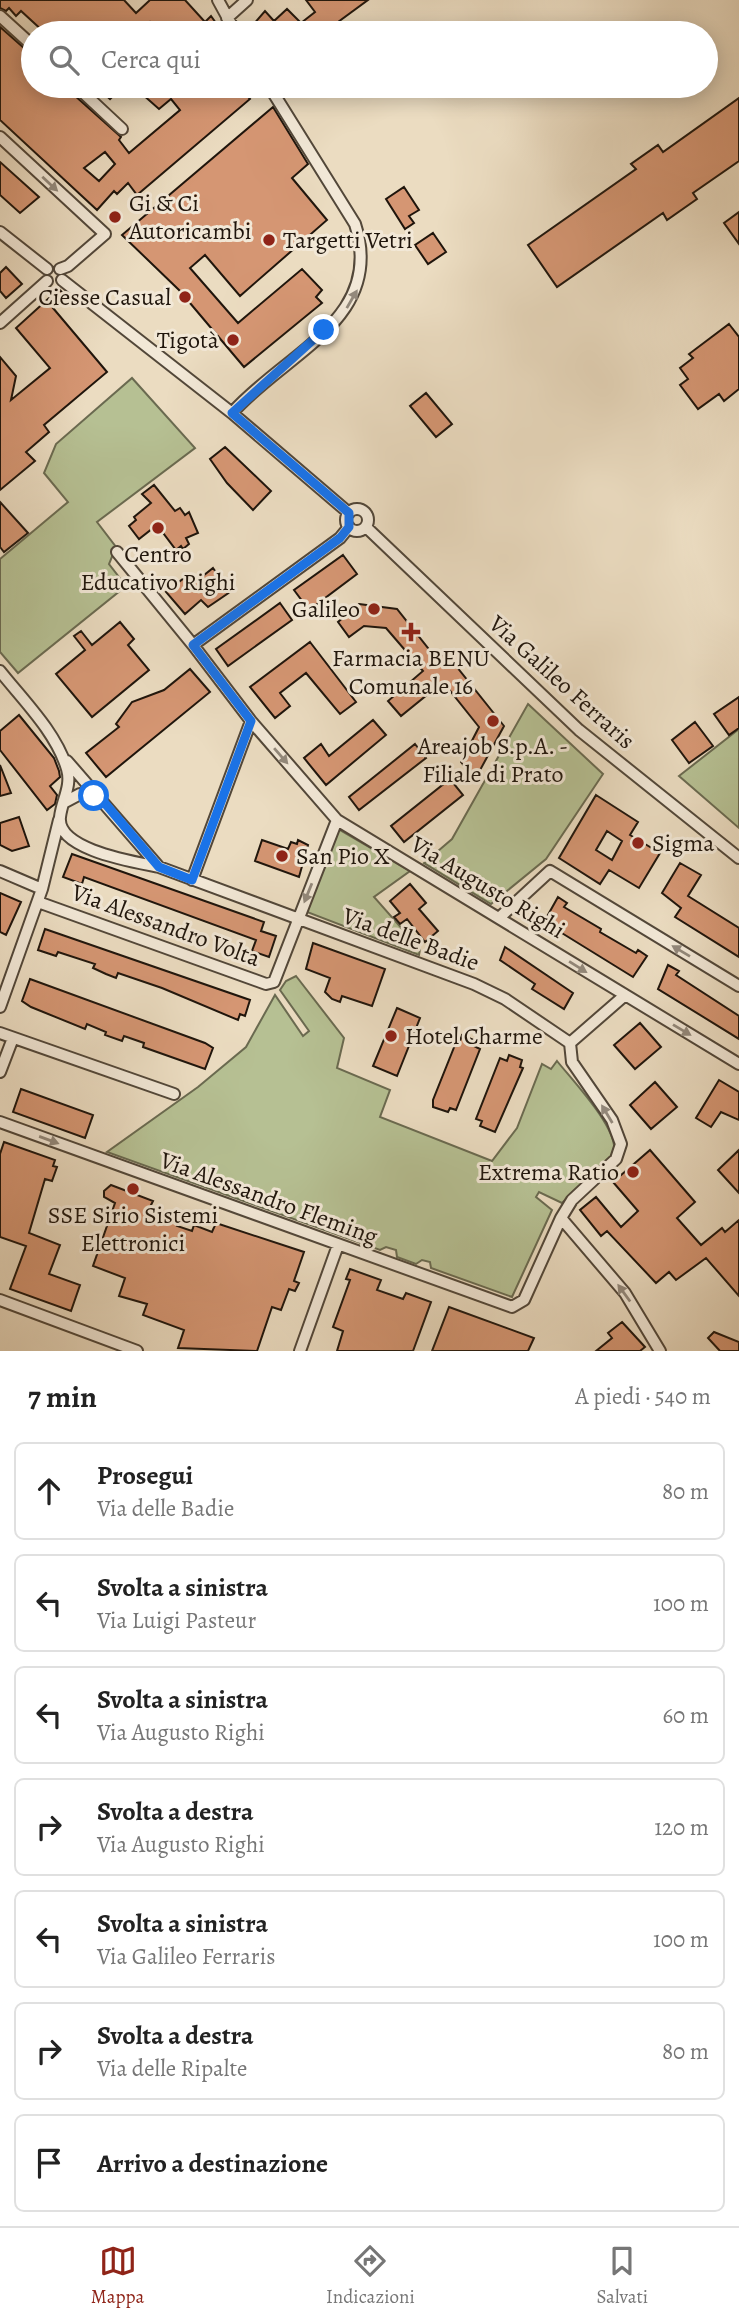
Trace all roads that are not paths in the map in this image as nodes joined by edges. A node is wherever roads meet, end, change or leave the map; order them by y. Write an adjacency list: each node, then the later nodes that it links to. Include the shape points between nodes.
1 (218, 0): 4 (street)
2 (247, 0): 4 (street)
3 (0, 16): 6 (street)
4 (227, 18): 5 (street)
5 (229, 21)
6 (21, 36)
7 (89, 98): 9 (street)
8 (276, 98): 15 (street, one-way to 8, via 339,317 359,285 363,264 355,224)
9 (122, 129)
10 (0, 137): 12 (street, one-way to 12, via 105,234)
11 (0, 232): 13 (street)
12 (61, 274): 13 (street, via 55,284); 15 (street, Via Galileo Ferraris)
13 (47, 275): 14 (street)
14 (0, 323)
15 (232, 413): 16 (street, Via Galileo Ferraris)
16 (349, 513): 17 (street); 18 (street, Via Galileo Ferraris, via 365,512)
17 (349, 527): 18 (street, via 356,531); 20 (street)
18 (366, 527): 32 (street, Via Galileo Ferraris, via 579,730)
19 (117, 552): 20 (street, Via Augusto Righi)
20 (193, 645): 22 (street, Via Augusto Righi)
21 (0, 671): 23 (street, Via delle Badie, via 43,724)
22 (251, 721): 27 (street, Via Augusto Righi, one-way to 27); 35 (street)
23 (62, 756): 24 (street, Via delle Badie); 25 (street, Via delle Badie, via 68,776)
24 (103, 801): 25 (street, via 80,794); 28 (street, Via delle Badie)
25 (65, 802): 26 (street, Via delle Badie)
26 (60, 817): 29 (street); 30 (street, Via delle Badie)
27 (337, 820): 38 (street, Via Augusto Righi); 39 (street, Via Alessandro Volta, one-way to 39)
28 (131, 836): 31 (street, via 128,852); 33 (street, Via delle Badie)
29 (71, 840): 30 (street, via 57,841); 31 (street, Via delle Badie)
30 (51, 847): 36 (street, Via delle Badie)
31 (117, 858): 33 (street, Via delle Badie)
32 (739, 858)
33 (159, 867): 35 (street, Via delle Badie)
34 (0, 871): 36 (street)
35 (192, 880): 39 (street, Via delle Badie)
36 (42, 889): 37 (street, Via delle Badie)
37 (37, 902): 39 (street, Via Alessandro Volta, via 266,984 274,982); 42 (street, Via delle Badie)
38 (499, 918): 40 (street, one-way to 38, via 550,871); 41 (street, Via Augusto Righi, one-way to 41)
39 (297, 920): 45 (street, Via delle Badie, via 474,984)
40 (739, 986)
41 (624, 996): 45 (street); 46 (street, Via Augusto Righi, one-way to 46)
42 (0, 1007)
43 (0, 1033): 44 (street)
44 (13, 1038): 47 (street); 48 (street)
45 (570, 1043): 50 (street, one-way to 45, via 572,1200 616,1159 621,1144 611,1120 572,1062)
46 (739, 1064)
47 (0, 1072)
48 (174, 1094)
49 (0, 1122): 51 (street, Via Alessandro Fleming, one-way to 51)
50 (561, 1218): 51 (street, Via Alessandro Fleming, via 524,1300 512,1307); 55 (street, one-way to 50, via 625,1293)
51 (338, 1245): 54 (street)
52 (0, 1300): 53 (street)
53 (137, 1351)
54 (300, 1351)
55 (660, 1351)

